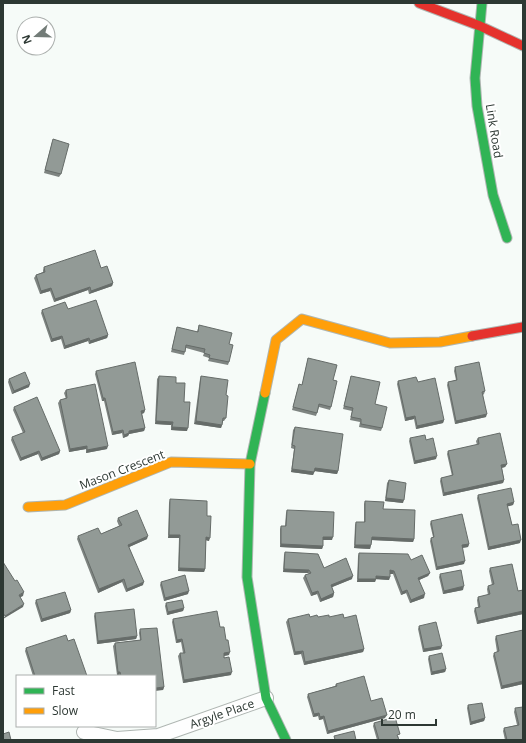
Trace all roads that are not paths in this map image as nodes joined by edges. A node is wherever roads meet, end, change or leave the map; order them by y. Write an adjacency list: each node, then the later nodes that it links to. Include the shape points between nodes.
1 (419, 3): 3 (main road)
2 (482, 3): 3 (main road, Link Road)
3 (480, 26): 4 (main road); 5 (main road, Link Road, via 475,78 477,106 493,195)
4 (523, 46)
5 (508, 238)
6 (523, 327): 7 (main road, via 440,342 390,343 302,319 276,340)
7 (250, 464): 8 (main road, Mason Crescent, via 171,462 64,505); 9 (main road, via 247,577)
8 (28, 507)
9 (266, 698): 10 (street, Argyle Place, via 158,736 117,739); 11 (main road)
10 (84, 732)
11 (286, 740)

